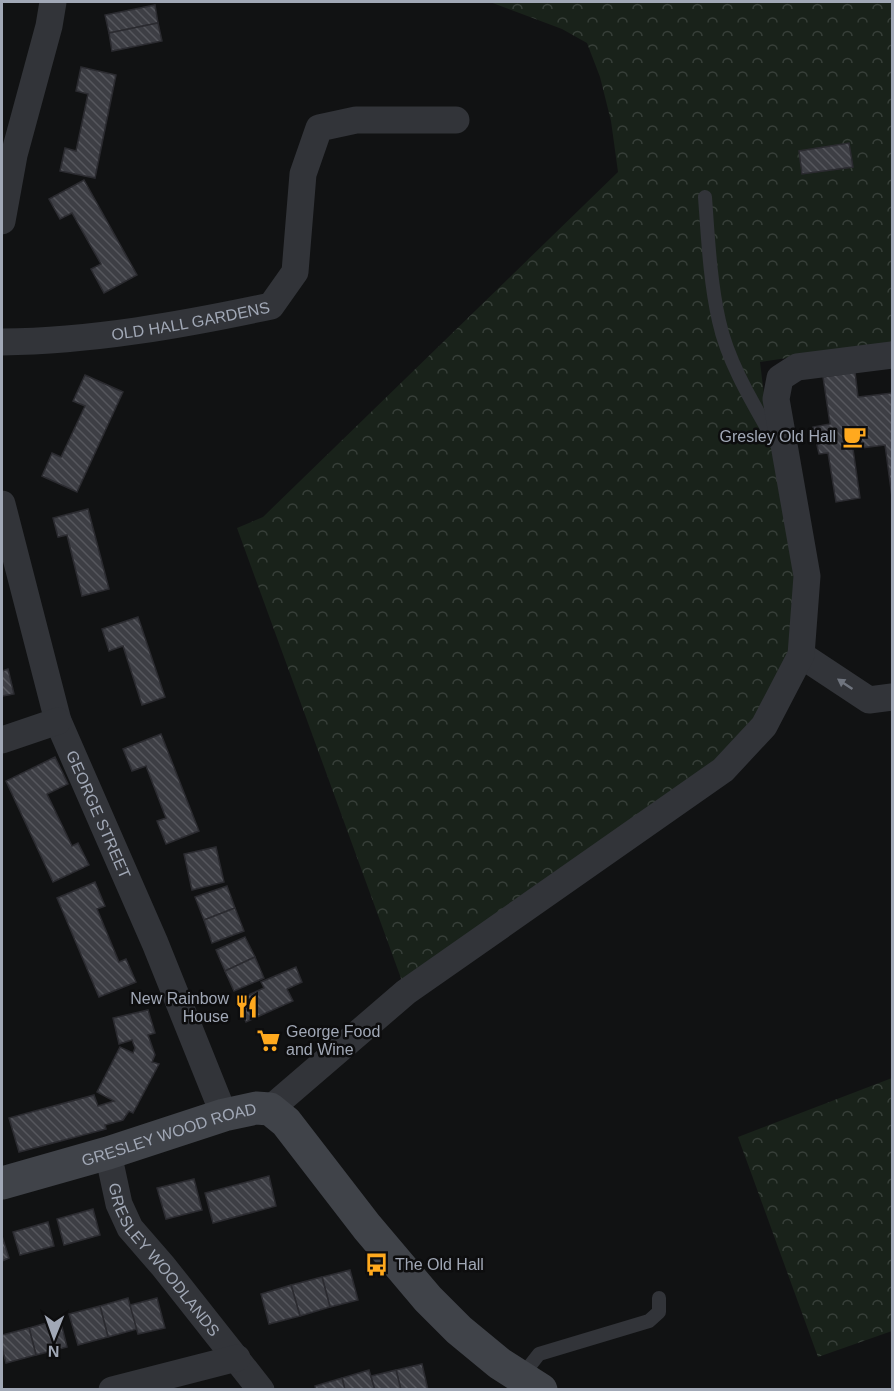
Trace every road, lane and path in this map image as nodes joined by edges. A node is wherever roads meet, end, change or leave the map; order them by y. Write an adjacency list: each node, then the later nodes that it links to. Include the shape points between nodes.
1 (53, 2): 4 (street, via 14,155)
2 (456, 120): 5 (street, OLD HALL GARDENS, via 356,120 319,128 303,174 295,272 271,306 208,320 92,337)
3 (705, 197): 7 (lane, via 719,322 738,374)
4 (2, 221)
5 (2, 342)
6 (892, 355): 7 (street, via 797,367 780,378 776,399)
7 (787, 464): 9 (street, via 807,576)
8 (2, 504): 11 (street, GEORGE STREET)
9 (801, 655): 10 (street, one-way to 9, via 869,700); 13 (street, via 764,726 723,770 406,992)
10 (892, 697)
11 (58, 720): 12 (street); 14 (street, GEORGE STREET, via 155,943)
12 (2, 740)
13 (270, 1109): 14 (street, GRESLEY WOOD ROAD); 19 (street, GRESLEY WOOD ROAD, via 286,1122 428,1299 499,1363)
14 (224, 1115): 15 (street, GRESLEY WOOD ROAD)
15 (108, 1153): 16 (street, GRESLEY WOOD ROAD); 18 (street, GRESLEY WOODLANDS, via 119,1204 130,1228)
16 (2, 1183)
17 (659, 1298): 19 (lane, via 659,1312 649,1321 539,1354)
18 (237, 1358): 20 (street, GRESLEY WOODLANDS); 21 (street, GRESLEY WOODLANDS)
19 (531, 1383)
20 (112, 1389)
21 (261, 1389)

